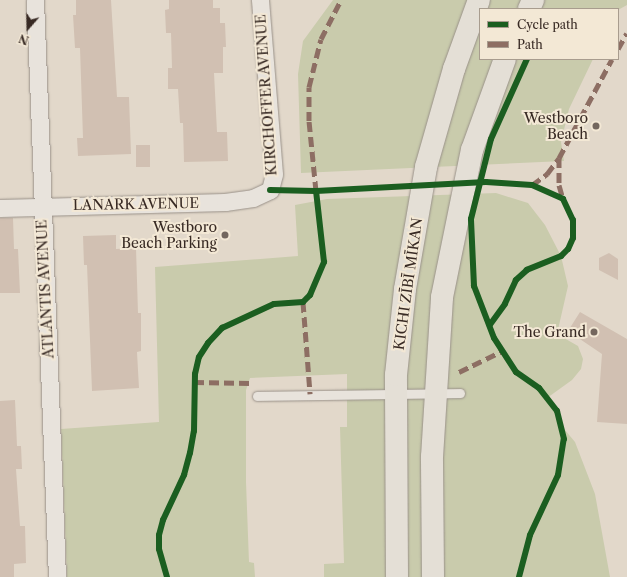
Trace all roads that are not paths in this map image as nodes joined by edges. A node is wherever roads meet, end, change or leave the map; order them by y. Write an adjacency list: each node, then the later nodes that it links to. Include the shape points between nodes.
1 (35, 0): 6 (street, ATLANTIS AVENUE)
2 (260, 0): 5 (street, KIRCHOFFER AVENUE, via 274,174)
3 (479, 0): 8 (highway, KICHI ZĪBĪ MĪKAN, via 454,69 426,167 401,318)
4 (505, 60): 9 (highway, via 480,124 461,200 441,304)
5 (270, 190): 6 (street, LANARK AVENUE, via 252,198 224,202)
6 (41, 206): 7 (street, LANARK AVENUE); 12 (street, ATLANTIS AVENUE)
7 (0, 208)
8 (396, 393): 9 (lane); 11 (lane); 13 (highway, KICHI ZĪBĪ MĪKAN)
9 (435, 393): 10 (lane); 14 (highway, via 431,506)
10 (460, 393)
11 (257, 396)
12 (56, 577)
13 (397, 577)
14 (433, 577)

